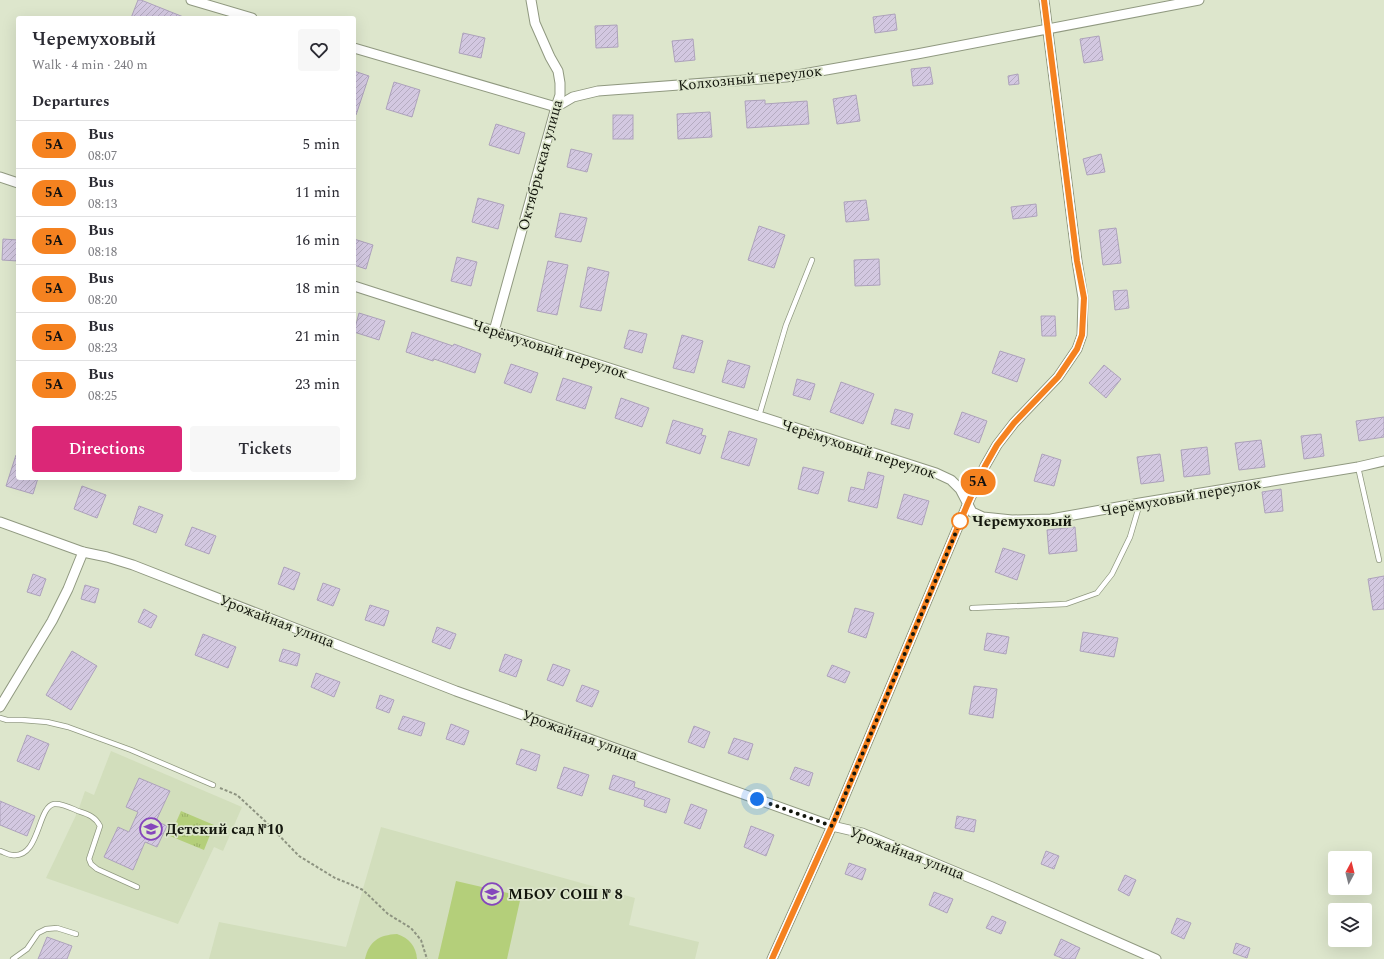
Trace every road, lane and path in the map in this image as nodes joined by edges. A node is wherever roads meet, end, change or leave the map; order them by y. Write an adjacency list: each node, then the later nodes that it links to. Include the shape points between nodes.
1 (191, 0): 5 (street)
2 (531, 0): 8 (street, Октябрьская улица, via 535,23 558,70 560,95)
3 (1044, 0): 6 (street)
4 (1199, 0): 6 (street, Колхозный переулок)
5 (245, 16)
6 (1048, 29): 8 (street, Колхозный переулок, via 786,77 598,91 573,97); 17 (street, via 1077,261 1084,298 1082,335 1077,349 1058,377 1014,423 997,445)
7 (356, 49): 8 (street)
8 (556, 107): 13 (street, Октябрьская улица)
9 (0, 177): 10 (street)
10 (16, 182)
11 (812, 260): 14 (lane, via 786,325)
12 (356, 287): 13 (street, Черёмуховый переулок)
13 (494, 331): 14 (street, Черёмуховый переулок)
14 (759, 416): 17 (street, Черёмуховый переулок, via 936,473 951,480)
15 (1384, 461): 16 (street, Черёмуховый переулок)
16 (1358, 467): 18 (street, Черёмуховый переулок); 21 (lane)
17 (968, 503): 18 (street, Черёмуховый переулок, via 972,512 983,518 1012,520 1051,519); 26 (street)
18 (1140, 503): 22 (lane, via 1130,537 1112,574 1097,593 1066,604)
19 (0, 522): 20 (street, Урожайная улица)
20 (83, 552): 23 (street, via 52,621); 26 (street, Урожайная улица, via 133,565 456,691)
21 (1378, 560)
22 (972, 608)
23 (0, 707)
24 (0, 718): 25 (lane, via 47,722 68,727)
25 (213, 784): 31 (path, via 237,795 299,856 335,878 363,890 388,914 411,928 421,940)
26 (832, 826): 32 (street); 33 (street, Урожайная улица, via 862,834 992,887)
27 (0, 851): 28 (lane, via 12,855 30,847 47,809 53,804 60,804 94,817 98,821 100,826 90,864)
28 (137, 887)
29 (76, 934): 30 (lane, via 57,928 46,929 38,933 28,949)
30 (13, 959)
31 (427, 959)
32 (772, 959)
33 (1156, 959)

